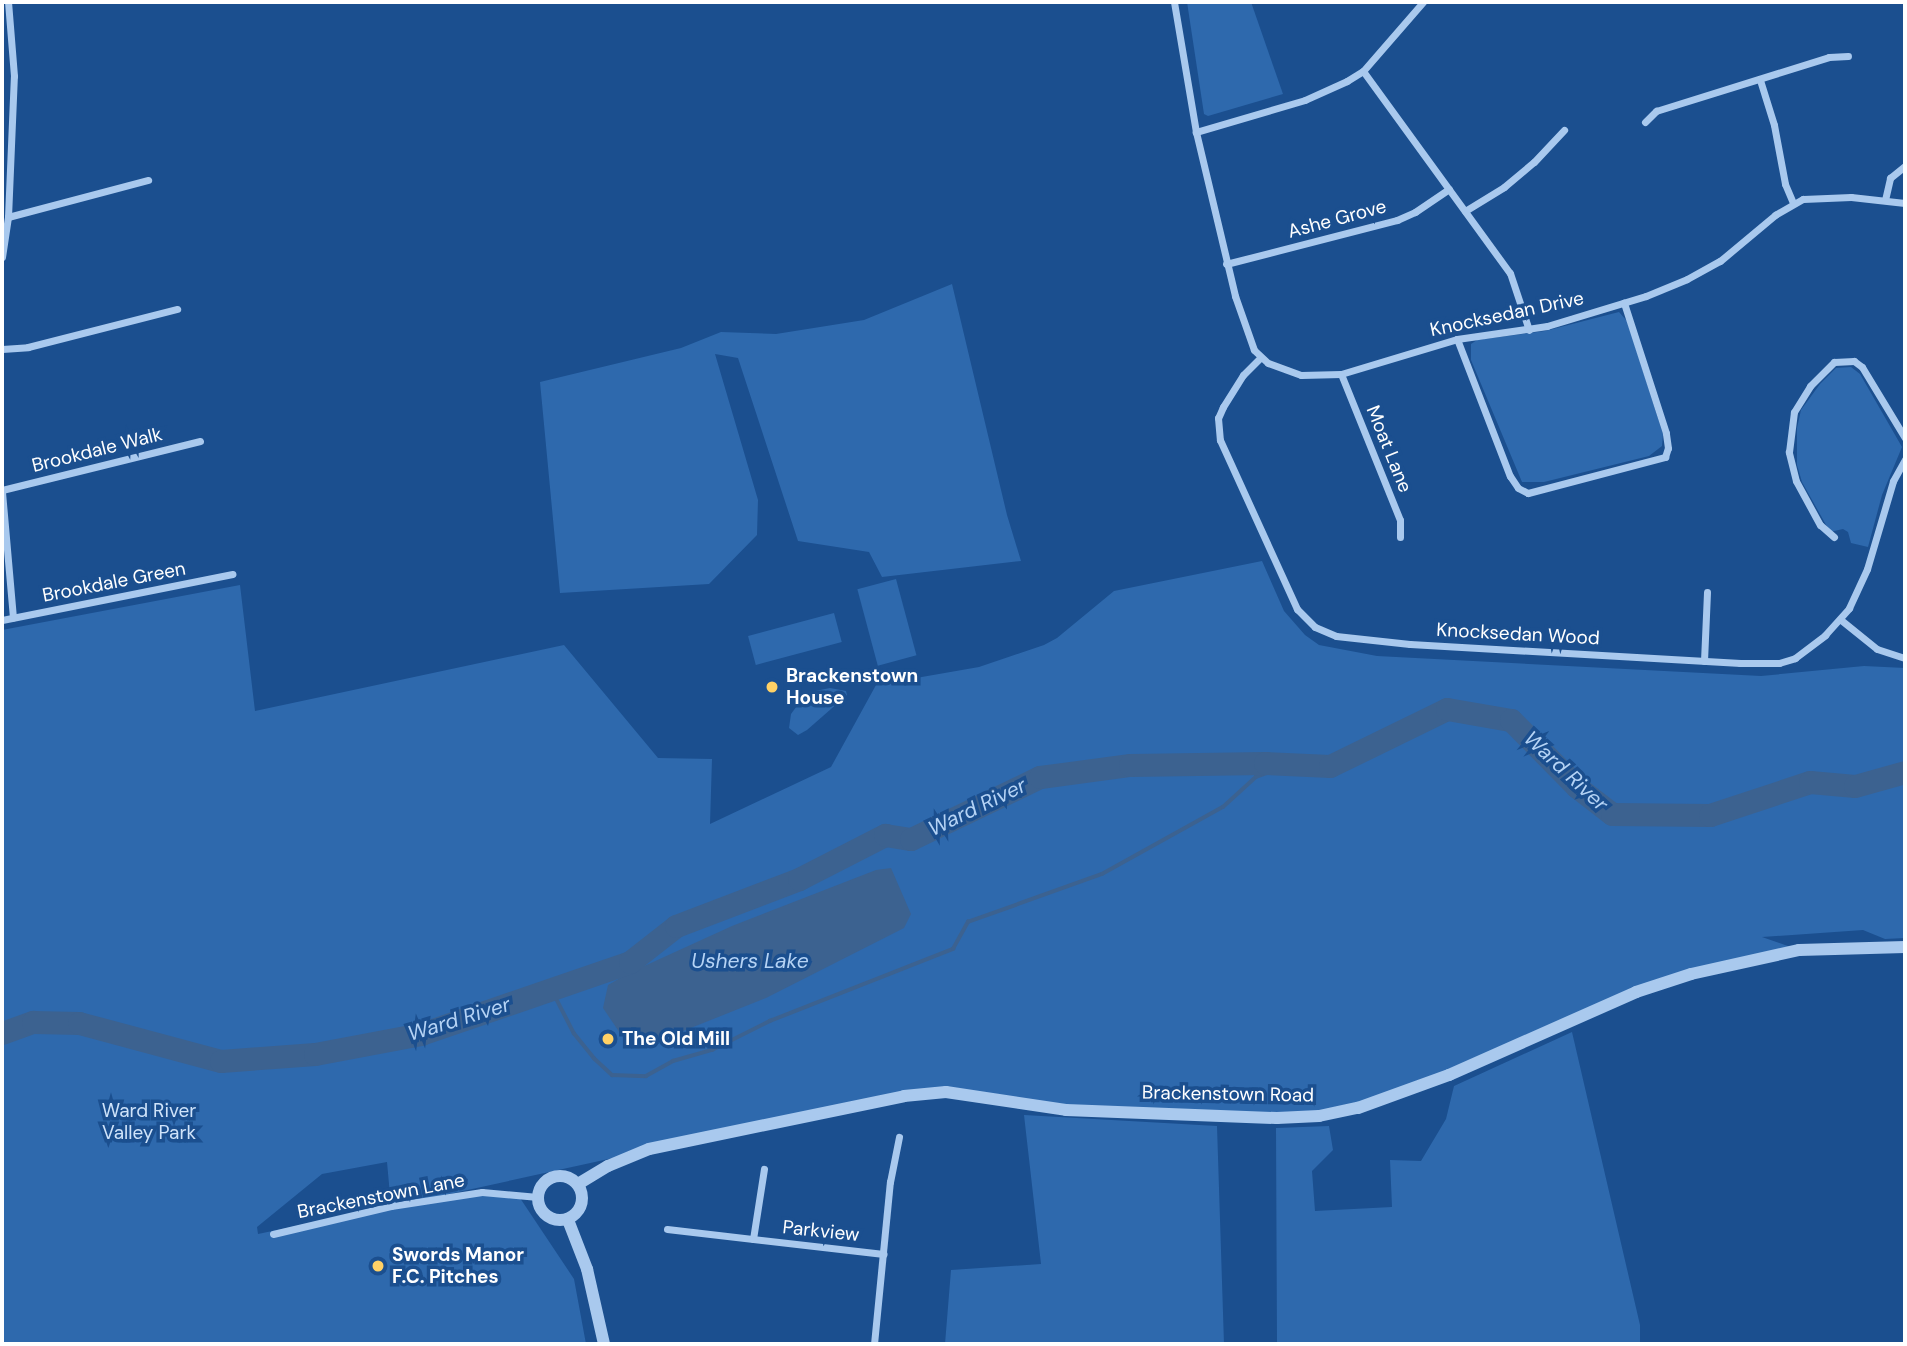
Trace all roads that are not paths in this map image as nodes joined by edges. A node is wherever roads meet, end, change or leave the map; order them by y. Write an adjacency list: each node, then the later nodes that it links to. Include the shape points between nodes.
1 (8, 2): 4 (street)
2 (1174, 2): 10 (street)
3 (1423, 2): 6 (street)
4 (5, 12): 18 (street, via 14,76)
5 (1848, 56): 7 (street, via 1829,57)
6 (1363, 71): 10 (street, via 1305,100); 13 (street)
7 (1760, 80): 8 (street, via 1656,111); 15 (street)
8 (1646, 122)
9 (1564, 130): 17 (street, via 1504,187)
10 (1196, 132): 20 (street)
11 (1905, 166): 14 (street, via 1890,178)
12 (148, 180): 18 (street)
13 (1449, 189): 17 (street); 20 (street, Ashe Grove, via 1406,216)
14 (1885, 200): 15 (street, via 1815,198); 16 (street)
15 (1793, 203): 21 (street, Knocksedan Drive, via 1720,261)
16 (1905, 203)
17 (1465, 211): 23 (street, via 1510,273)
18 (8, 216): 19 (street)
19 (2, 257)
20 (1226, 264): 26 (street, via 1245,327)
21 (1624, 303): 23 (street, Knocksedan Drive); 24 (street, via 1664,423 1665,457 1528,493 1510,476)
22 (177, 309): 25 (street, via 28,347)
23 (1529, 330): 24 (street, Knocksedan Drive)
24 (1457, 339): 27 (street, Knocksedan Drive)
25 (2, 349)
26 (1260, 358): 27 (street, Knocksedan Drive, via 1301,375); 40 (street, Knocksedan Wood, via 1232,390 1217,430 1287,592 1315,627 1336,636 1373,641)
27 (1341, 374): 32 (street, Moat Lane, via 1400,520)
28 (1905, 438): 33 (street, via 1854,361 1834,362 1810,386 1794,412 1791,468 1820,525)
29 (200, 441): 31 (street, Brookdale Walk)
30 (1905, 459): 38 (street, Knocksedan Wood, via 1885,503 1867,569)
31 (2, 491): 36 (street)
32 (1399, 537)
33 (1834, 537)
34 (232, 574): 36 (street, Brookdale Green)
35 (1707, 592): 40 (street)
36 (13, 618): 37 (street, Brookdale Green)
37 (2, 620)
38 (1841, 620): 39 (street, via 1884,654); 40 (street, Knocksedan Wood, via 1795,659 1763,664)
39 (1905, 658)
40 (1704, 661)
41 (1905, 947): 44 (street, Brackenstown Road, via 1799,950 1691,974 1636,992 1450,1075 1329,1114 1277,1118 1066,1110 946,1092 904,1096 649,1149)
42 (899, 1137): 50 (street, Parkview)
43 (764, 1169): 49 (street, Parkview)
44 (578, 1184): 45 (street, via 566,1177 551,1178); 46 (street, via 582,1205)
45 (538, 1198): 46 (street, via 547,1217); 48 (street, Brackenstown Lane, via 482,1192 391,1206)
46 (568, 1220): 51 (street, via 587,1269)
47 (667, 1230): 49 (street, Parkview)
48 (273, 1234)
49 (753, 1239): 50 (street, Parkview)
50 (884, 1254): 52 (street, Parkview)
51 (604, 1344)
52 (874, 1344)

